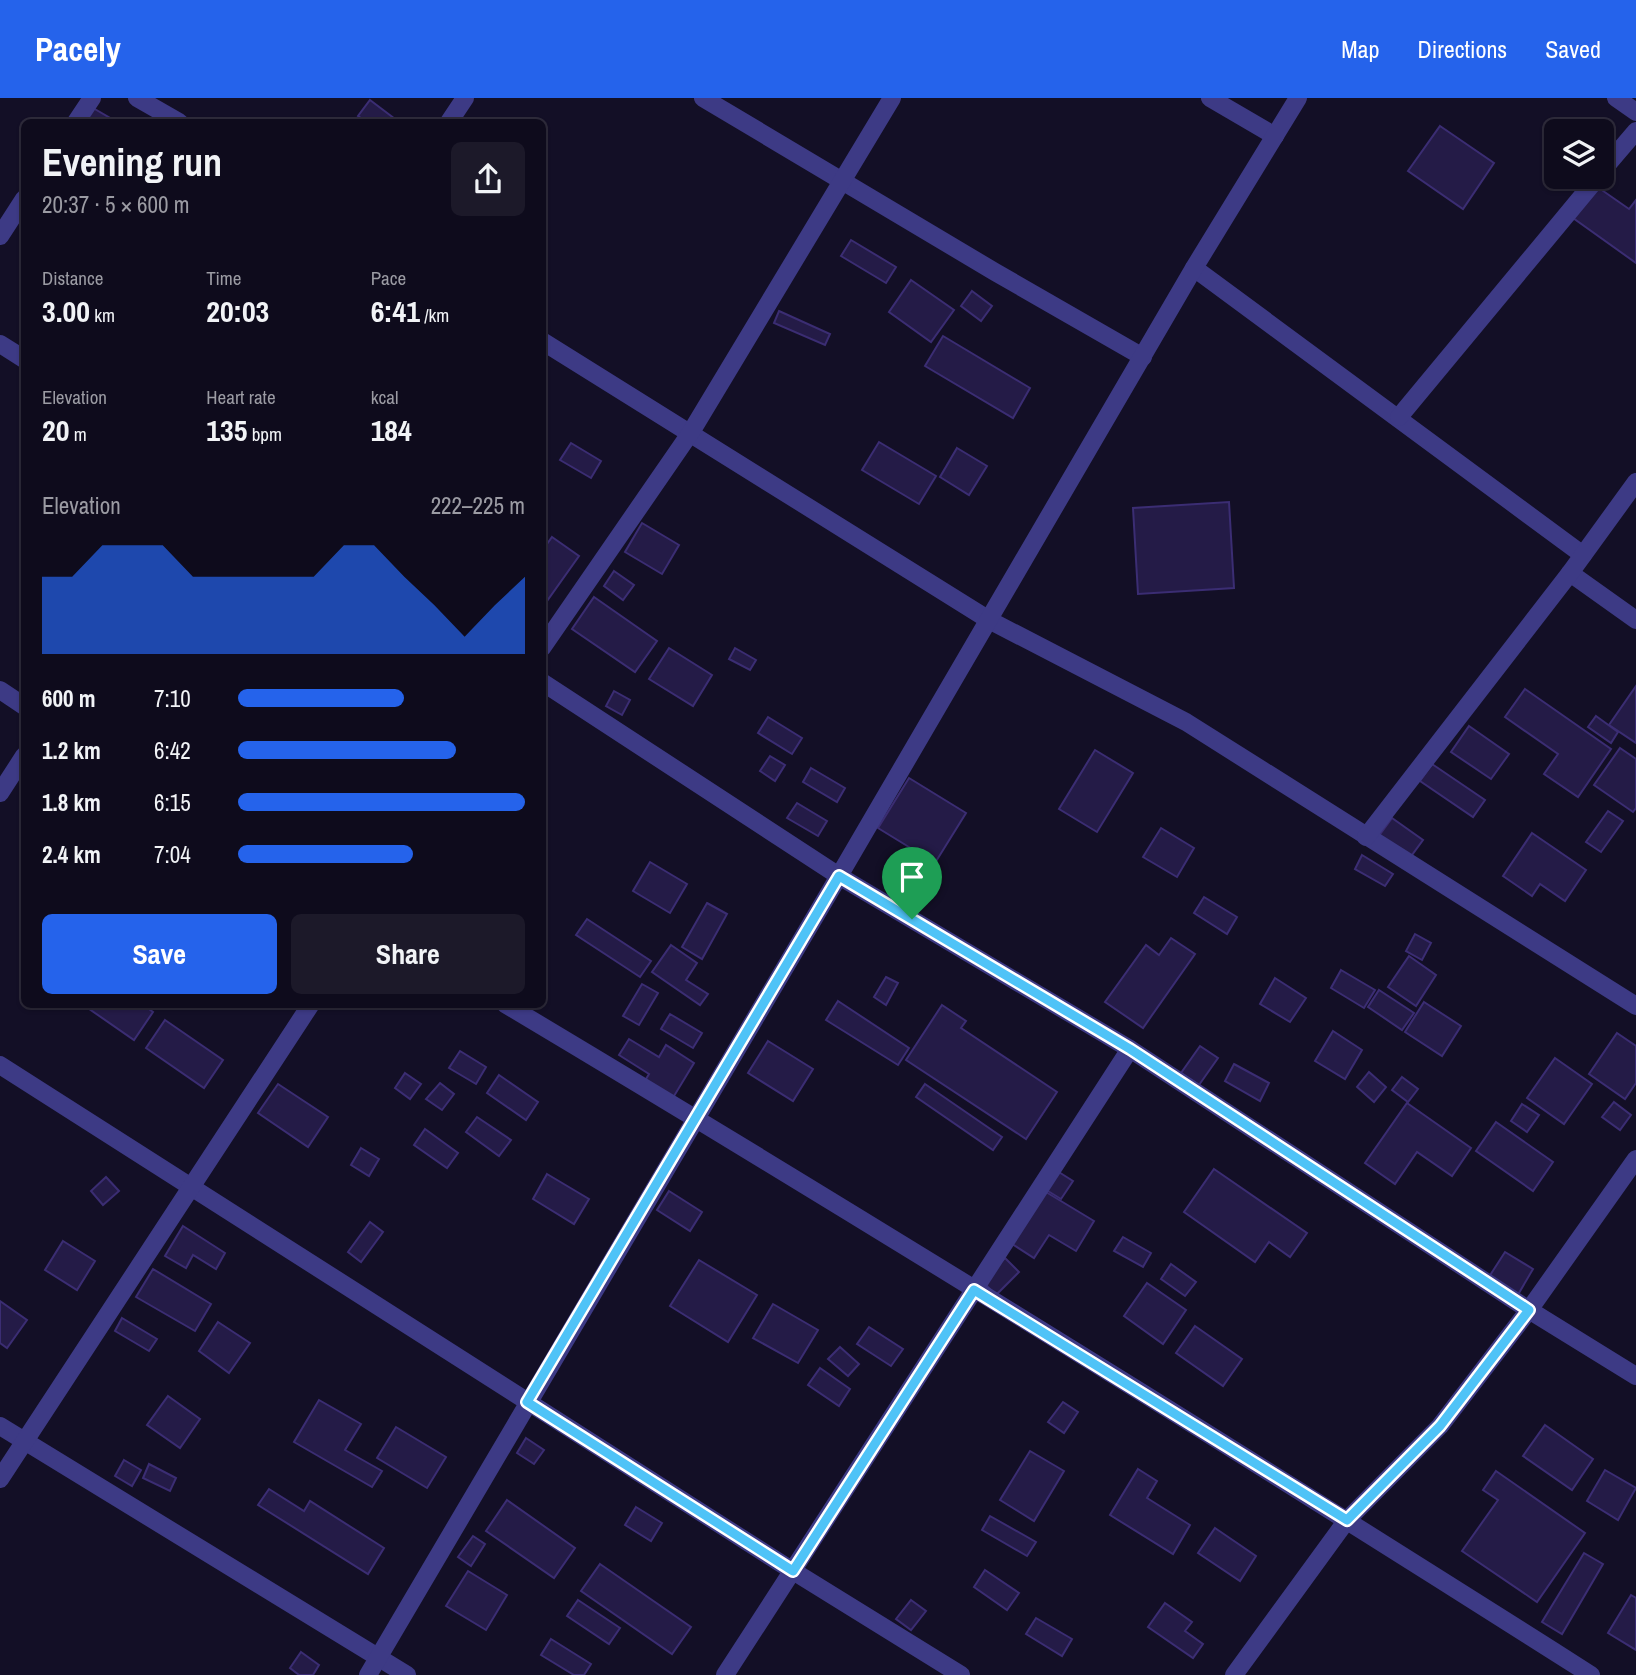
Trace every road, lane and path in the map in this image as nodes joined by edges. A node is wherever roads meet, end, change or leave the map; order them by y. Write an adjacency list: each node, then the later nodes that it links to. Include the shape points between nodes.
1 (92, 98): 10 (street)
2 (137, 98): 11 (street)
3 (465, 98): 12 (street)
4 (703, 98): 16 (street)
5 (892, 98): 16 (street)
6 (1210, 98): 14 (street)
7 (1298, 98): 14 (street)
8 (1616, 98): 9 (street)
9 (1636, 112)
10 (78, 119)
11 (174, 119)
12 (451, 119)
13 (1636, 131): 15 (street)
14 (1275, 136): 20 (street)
15 (1614, 157)
16 (844, 182): 24 (street); 26 (street)
17 (1588, 189): 25 (street)
18 (21, 204): 19 (street)
19 (0, 236)
20 (1194, 268): 24 (street); 25 (street)
21 (546, 343): 26 (street)
22 (0, 344): 23 (street)
23 (21, 357)
24 (1143, 357): 30 (street)
25 (1399, 417): 28 (street)
26 (691, 432): 30 (street); 32 (street)
27 (1636, 482): 28 (street)
28 (1583, 555): 29 (street)
29 (1570, 573): 31 (street); 38 (street)
30 (989, 620): 38 (street, via 1186,722); 39 (street)
31 (1636, 620)
32 (546, 642)
33 (546, 685): 39 (street)
34 (0, 691): 35 (street)
35 (21, 704)
36 (21, 761): 37 (street)
37 (0, 793)
38 (1366, 837): 40 (street)
39 (839, 876): 43 (street); 45 (street)
40 (1636, 1006)
41 (308, 1008): 47 (street)
42 (512, 1008): 45 (street)
43 (1130, 1049): 48 (street); 49 (street)
44 (0, 1065): 47 (street)
45 (696, 1118): 48 (street); 51 (street)
46 (1636, 1159): 49 (street)
47 (192, 1186): 51 (street); 53 (street)
48 (974, 1290): 55 (street); 56 (street)
49 (1529, 1310): 50 (street); 55 (street, via 1440,1426)
50 (1636, 1376)
51 (527, 1402): 56 (street); 57 (street)
52 (0, 1426): 53 (street)
53 (24, 1442): 54 (street); 57 (street)
54 (0, 1479)
55 (1347, 1520): 62 (street); 63 (street)
56 (793, 1571): 60 (street); 61 (street)
57 (378, 1657): 58 (street); 59 (street)
58 (368, 1675)
59 (407, 1675)
60 (725, 1675)
61 (961, 1675)
62 (1234, 1675)
63 (1591, 1675)

